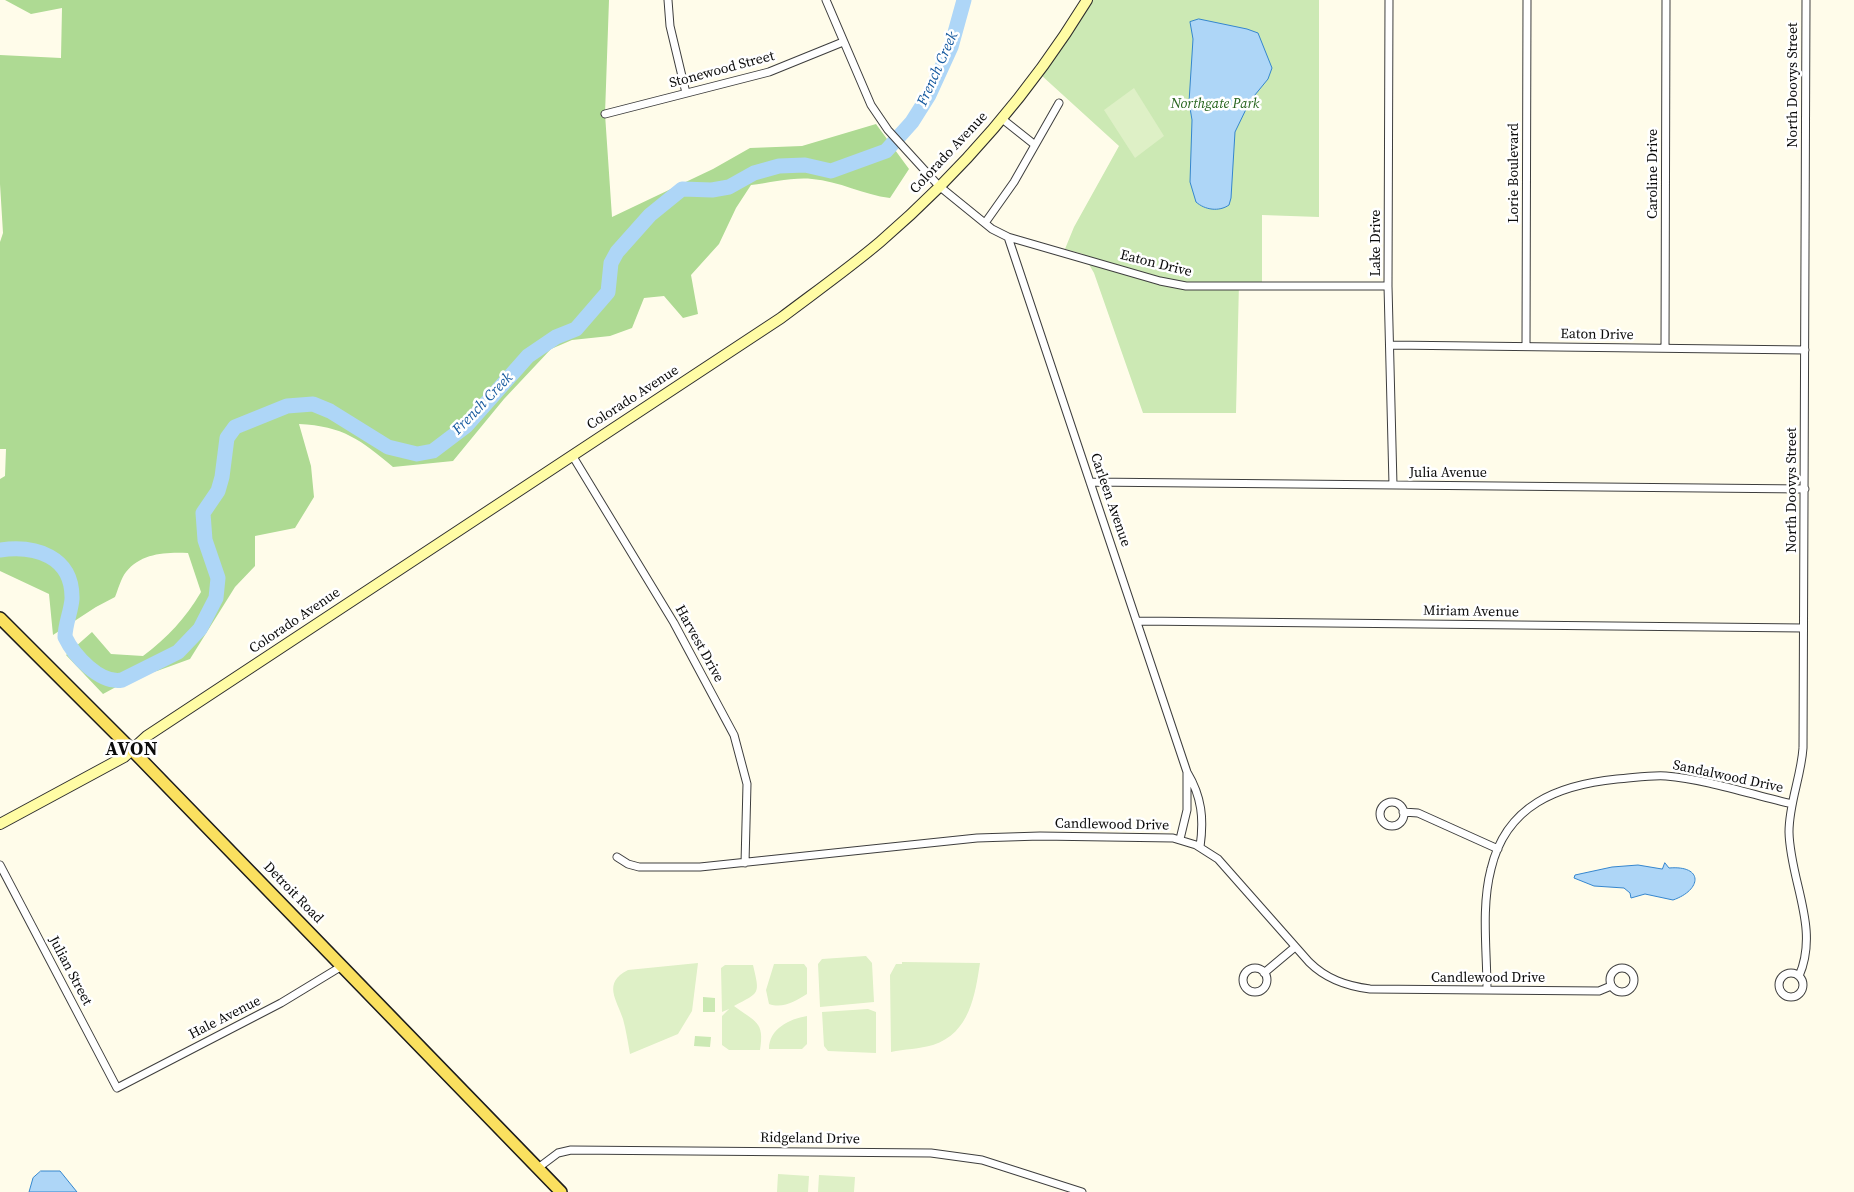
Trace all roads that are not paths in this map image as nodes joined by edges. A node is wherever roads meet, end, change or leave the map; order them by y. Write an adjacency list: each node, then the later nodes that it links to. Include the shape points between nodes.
1 (668, 0): 9 (street, via 670,26)
2 (826, 0): 8 (street, Eaton Drive)
3 (1087, 0): 12 (main road, Colorado Avenue)
4 (1388, 0): 17 (street, Lake Drive)
5 (1527, 0): 19 (street, Lorie Boulevard)
6 (1666, 0): 20 (street, Caroline Drive)
7 (1806, 0): 21 (street, North Doovys Street)
8 (843, 42): 9 (street, Stonewood Street, via 774,70); 14 (street, Eaton Drive, via 871,105 888,130)
9 (686, 93): 11 (street, Stonewood Street)
10 (1059, 103): 13 (street)
11 (605, 114)
12 (1001, 118): 13 (street); 14 (main road, Colorado Avenue)
13 (1035, 145): 15 (street)
14 (939, 186): 15 (street, Eaton Drive); 22 (main road, Colorado Avenue, via 880,242 802,302)
15 (985, 223): 16 (street, Eaton Drive)
16 (1008, 237): 17 (street, Eaton Drive, via 1186,286); 23 (street, Carleen Avenue)
17 (1388, 286): 18 (street, Lake Drive)
18 (1390, 345): 19 (street, Eaton Drive); 24 (street, Lake Drive)
19 (1526, 346): 20 (street, Eaton Drive)
20 (1665, 348): 21 (street, Eaton Drive)
21 (1805, 350): 25 (street, North Doovys Street)
22 (572, 455): 29 (main road, Colorado Avenue, via 163,725); 38 (street, Harvest Drive, via 674,623 734,735 746,784)
23 (1090, 482): 24 (street, Julia Avenue); 27 (street, Carleen Avenue)
24 (1393, 485): 25 (street, Julia Avenue)
25 (1805, 489): 28 (street, North Doovys Street)
26 (0, 618): 29 (main road, Detroit Road)
27 (1138, 621): 28 (street, Miriam Avenue); 30 (street, Carleen Avenue)
28 (1804, 628): 31 (street, North Doovys Street, via 1803,756)
29 (132, 750): 33 (main road, Colorado Avenue); 41 (main road, Detroit Road)
30 (1187, 772): 34 (street, Carleen Avenue, via 1187,810); 35 (street, Carleen Avenue, via 1201,804)
31 (1792, 804): 36 (street, Sandalwood Drive, via 1671,777 1647,776 1592,782 1558,790 1536,803 1513,824); 43 (street, North Doovys Street, via 1790,842 1806,923 1805,953)
32 (1404, 812): 36 (street, via 1418,813)
33 (0, 824)
34 (1180, 839): 35 (street, Candlewood Drive); 38 (street, Candlewood Drive, via 977,838)
35 (1200, 847): 40 (street, Candlewood Drive, via 1224,864)
36 (1498, 849): 45 (street, Sandalwood Drive, via 1486,896)
37 (617, 857): 38 (street, Candlewood Drive, via 644,868 700,868)
38 (745, 863)
39 (0, 865): 46 (street, Julian Street)
40 (1295, 947): 42 (street); 45 (street, Candlewood Drive, via 1321,972 1355,987 1370,990)
41 (342, 966): 46 (street, Hale Avenue, via 281,1003); 47 (main road, Detroit Road)
42 (1264, 973)
43 (1799, 976)
44 (1611, 986): 45 (street, Candlewood Drive, via 1599,991)
45 (1487, 990)
46 (117, 1088)
47 (538, 1168): 48 (main road, Detroit Road); 49 (street, Ridgeland Drive, via 558,1153 571,1150 931,1153 982,1160)
48 (562, 1192)
49 (1082, 1192)

